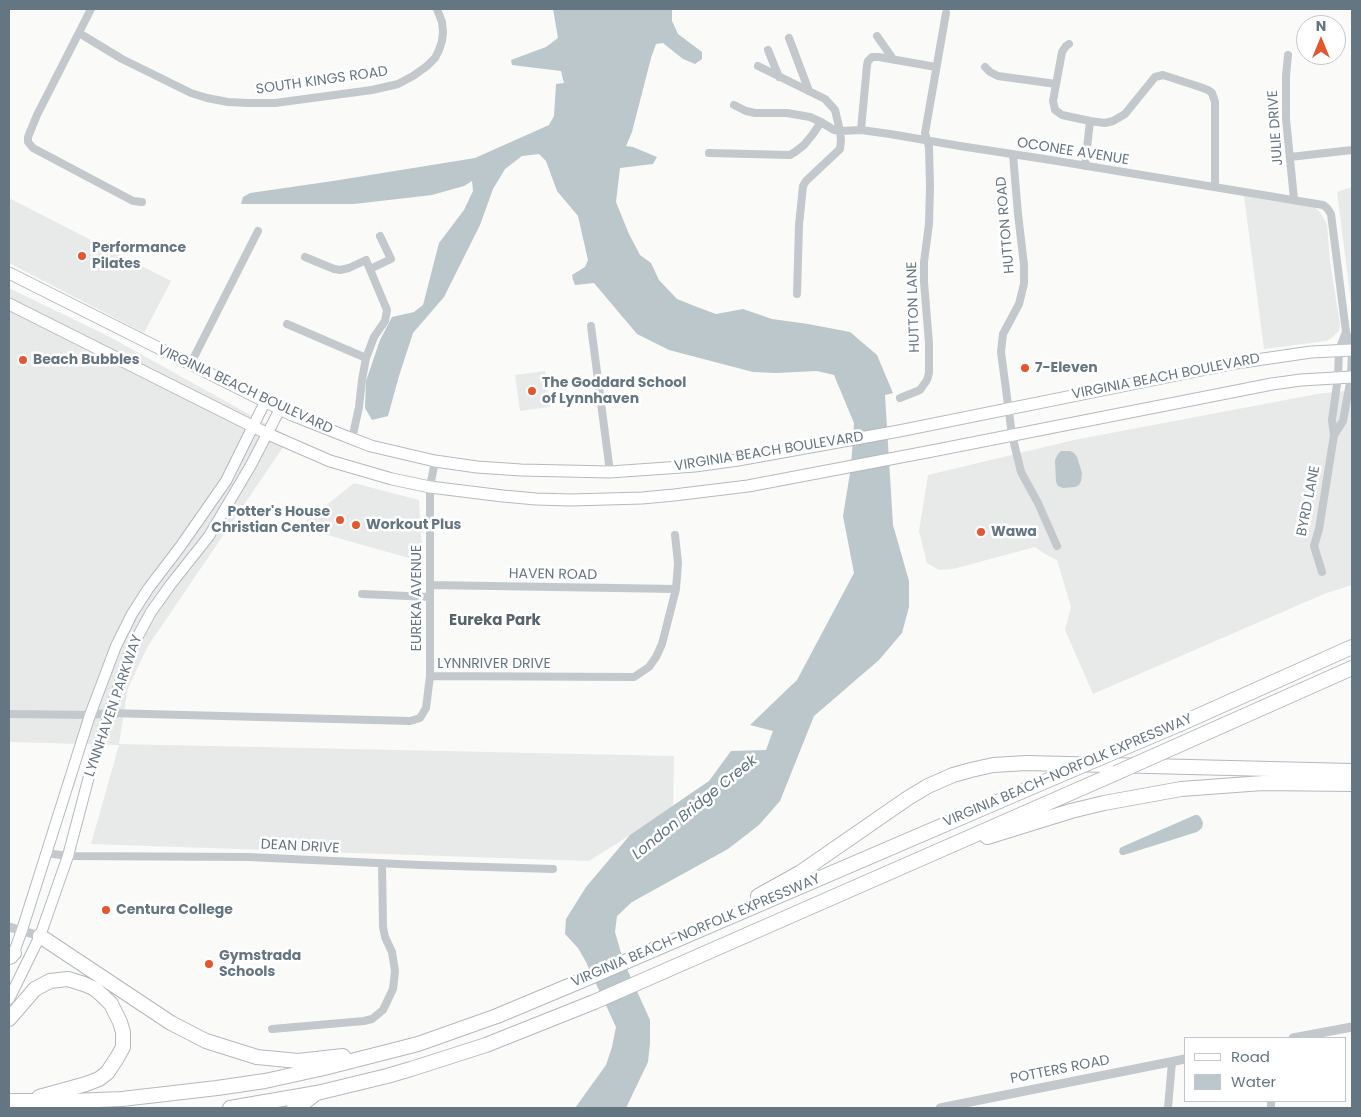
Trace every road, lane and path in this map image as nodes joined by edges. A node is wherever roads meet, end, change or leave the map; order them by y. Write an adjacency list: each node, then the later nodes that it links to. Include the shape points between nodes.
1 (92, 9): 4 (street)
2 (437, 9): 4 (street, SOUTH KINGS ROAD, via 443,32 439,50 414,76 398,84 372,90 275,103 228,102 190,93)
3 (946, 13): 13 (street, HUTTON LANE)
4 (79, 33): 30 (street, via 37,115 28,142 133,201)
5 (878, 36): 10 (street)
6 (789, 38): 16 (street)
7 (1069, 44): 15 (street, via 1062,52)
8 (768, 50): 14 (street)
9 (1288, 55): 26 (street, JULIE DRIVE, via 1286,120)
10 (893, 59): 13 (street); 20 (street, via 872,57 868,61)
11 (758, 66): 14 (street)
12 (985, 66): 15 (street, via 998,76)
13 (936, 67): 22 (street, HUTTON LANE, via 925,133)
14 (779, 77): 16 (street)
15 (1056, 84): 18 (street, via 1052,102 1055,110 1062,115)
16 (809, 91): 21 (street, via 832,105)
17 (734, 105): 19 (street, via 755,113 799,114)
18 (1090, 121): 27 (street); 28 (street, via 1106,123 1120,118 1155,77 1163,75 1208,90 1215,102)
19 (821, 122): 21 (street); 24 (street, via 804,145 790,155)
20 (861, 130): 21 (street, OCONEE AVENUE); 22 (street, OCONEE AVENUE)
21 (840, 131): 37 (street, via 840,149 803,186 798,225)
22 (927, 140): 25 (street, OCONEE AVENUE); 48 (street, HUTTON LANE, via 930,186 924,269 929,373 920,390)
23 (1352, 150): 26 (street)
24 (709, 153)
25 (1013, 155): 27 (street, OCONEE AVENUE); 50 (street, HUTTON ROAD, via 1024,284 1002,342)
26 (1290, 156): 29 (street, JULIE DRIVE)
27 (1085, 166): 28 (street, OCONEE AVENUE)
28 (1215, 187): 29 (street, OCONEE AVENUE)
29 (1294, 199): 31 (street, OCONEE AVENUE)
30 (142, 202)
31 (1327, 208): 41 (street, BYRD LANE, via 1331,214)
32 (258, 231): 45 (street)
33 (380, 236): 35 (street, via 391,259)
34 (305, 257): 35 (street, via 340,270 366,260)
35 (370, 270): 44 (street, via 387,316)
36 (9, 273): 45 (main road, VIRGINIA BEACH BOULEVARD)
37 (797, 294)
38 (9, 304): 52 (main road, VIRGINIA BEACH BOULEVARD)
39 (287, 324): 44 (street)
40 (591, 326): 58 (street)
41 (1346, 332): 42 (street, BYRD LANE); 43 (street, BYRD LANE)
42 (1339, 350): 43 (main road, VIRGINIA BEACH BOULEVARD); 46 (street, BYRD LANE); 50 (main road, VIRGINIA BEACH BOULEVARD, via 1244,361)
43 (1352, 350): 47 (street, BYRD LANE)
44 (366, 358): 56 (street)
45 (190, 365): 49 (main road, VIRGINIA BEACH BOULEVARD)
46 (1338, 377): 47 (main road, VIRGINIA BEACH BOULEVARD); 54 (main road, VIRGINIA BEACH BOULEVARD, via 1272,384); 55 (street, BYRD LANE, via 1332,420)
47 (1351, 377): 55 (street, BYRD LANE, via 1343,421)
48 (900, 398)
49 (265, 402): 51 (main road, VIRGINIA BEACH BOULEVARD); 52 (main road, LYNNHAVEN PARKWAY)
50 (1008, 408): 54 (street, HUTTON ROAD); 58 (main road, VIRGINIA BEACH BOULEVARD, via 758,457 695,466)
51 (280, 409): 53 (main road, LYNNHAVEN PARKWAY); 56 (main road, VIRGINIA BEACH BOULEVARD)
52 (253, 427): 53 (main road, VIRGINIA BEACH BOULEVARD); 72 (main road, LYNNHAVEN PARKWAY, via 226,481 132,614)
53 (268, 434): 59 (main road, VIRGINIA BEACH BOULEVARD, via 352,468); 70 (main road, LYNNHAVEN PARKWAY, via 209,536 139,632)
54 (1012, 435): 59 (main road, VIRGINIA BEACH BOULEVARD, via 766,483 674,495 623,499 536,499); 61 (street, HUTTON ROAD, via 1021,472)
55 (1334, 435): 62 (street, BYRD LANE, via 1314,546)
56 (352, 439): 57 (main road, VIRGINIA BEACH BOULEVARD)
57 (434, 460): 58 (main road, VIRGINIA BEACH BOULEVARD, via 521,470); 59 (street, EUREKA AVENUE)
58 (610, 472)
59 (430, 487): 63 (street, EUREKA AVENUE)
60 (675, 535): 64 (street, LYNNRIVER DRIVE)
61 (1057, 546)
62 (1322, 572)
63 (430, 585): 64 (street, HAVEN ROAD); 66 (street, EUREKA AVENUE)
64 (676, 589): 69 (street, LYNNRIVER DRIVE, via 662,644 649,667 636,676)
65 (362, 594): 66 (street)
66 (430, 597): 69 (street, EUREKA AVENUE)
67 (1352, 647): 81 (highway, VIRGINIA BEACH-NORFOLK EXPRESSWAY, bridge)
68 (1352, 668): 75 (highway, VIRGINIA BEACH-NORFOLK EXPRESSWAY, bridge)
69 (430, 676): 70 (street, LYNNRIVER DRIVE, via 426,708 420,718 410,721)
70 (109, 713): 72 (street, LYNNRIVER DRIVE); 77 (main road, LYNNHAVEN PARKWAY)
71 (9, 714): 72 (street, LYNNRIVER DRIVE)
72 (90, 715): 76 (main road, LYNNHAVEN PARKWAY)
73 (1352, 771): 81 (highway, via 1027,763 970,770 928,786 801,872)
74 (1352, 784): 75 (highway, via 1263,783 1135,796 1070,811)
75 (942, 849): 93 (highway, VIRGINIA BEACH-NORFOLK EXPRESSWAY, via 594,1002 486,1045 395,1074)
76 (46, 853): 77 (street, DEAN DRIVE); 82 (main road, LYNNHAVEN PARKWAY)
77 (68, 856): 78 (street, DEAN DRIVE, via 248,858); 83 (main road, LYNNHAVEN PARKWAY)
78 (382, 864): 79 (street, DEAN DRIVE); 88 (street, via 383,927 395,971 393,989 383,1010 364,1021)
79 (553, 869)
80 (9, 927): 82 (street)
81 (706, 927): 90 (highway, VIRGINIA BEACH-NORFOLK EXPRESSWAY, via 497,1016)
82 (22, 930): 83 (street); 84 (main road, LYNNHAVEN PARKWAY)
83 (40, 936): 85 (main road, LYNNHAVEN PARKWAY); 90 (highway, via 172,1022 215,1044 256,1057 298,1061)
84 (10, 958)
85 (9, 999)
86 (9, 1019): 95 (highway, via 35,989 50,981 68,979 104,996 116,1012 123,1032 123,1047 113,1065 99,1079)
87 (1352, 1027): 89 (street)
88 (272, 1030)
89 (1298, 1037)
90 (393, 1051): 95 (highway, VIRGINIA BEACH-NORFOLK EXPRESSWAY, via 288,1076 217,1088 122,1099)
91 (1184, 1059): 92 (street, POTTERS ROAD)
92 (1172, 1062): 98 (street, POTTERS ROAD); 99 (street)
93 (317, 1093): 96 (highway, VIRGINIA BEACH-NORFOLK EXPRESSWAY); 97 (highway)
94 (9, 1101): 95 (highway, VIRGINIA BEACH-NORFOLK EXPRESSWAY)
95 (28, 1101)
96 (230, 1108)
97 (294, 1108)
98 (940, 1108)
99 (1168, 1108)

